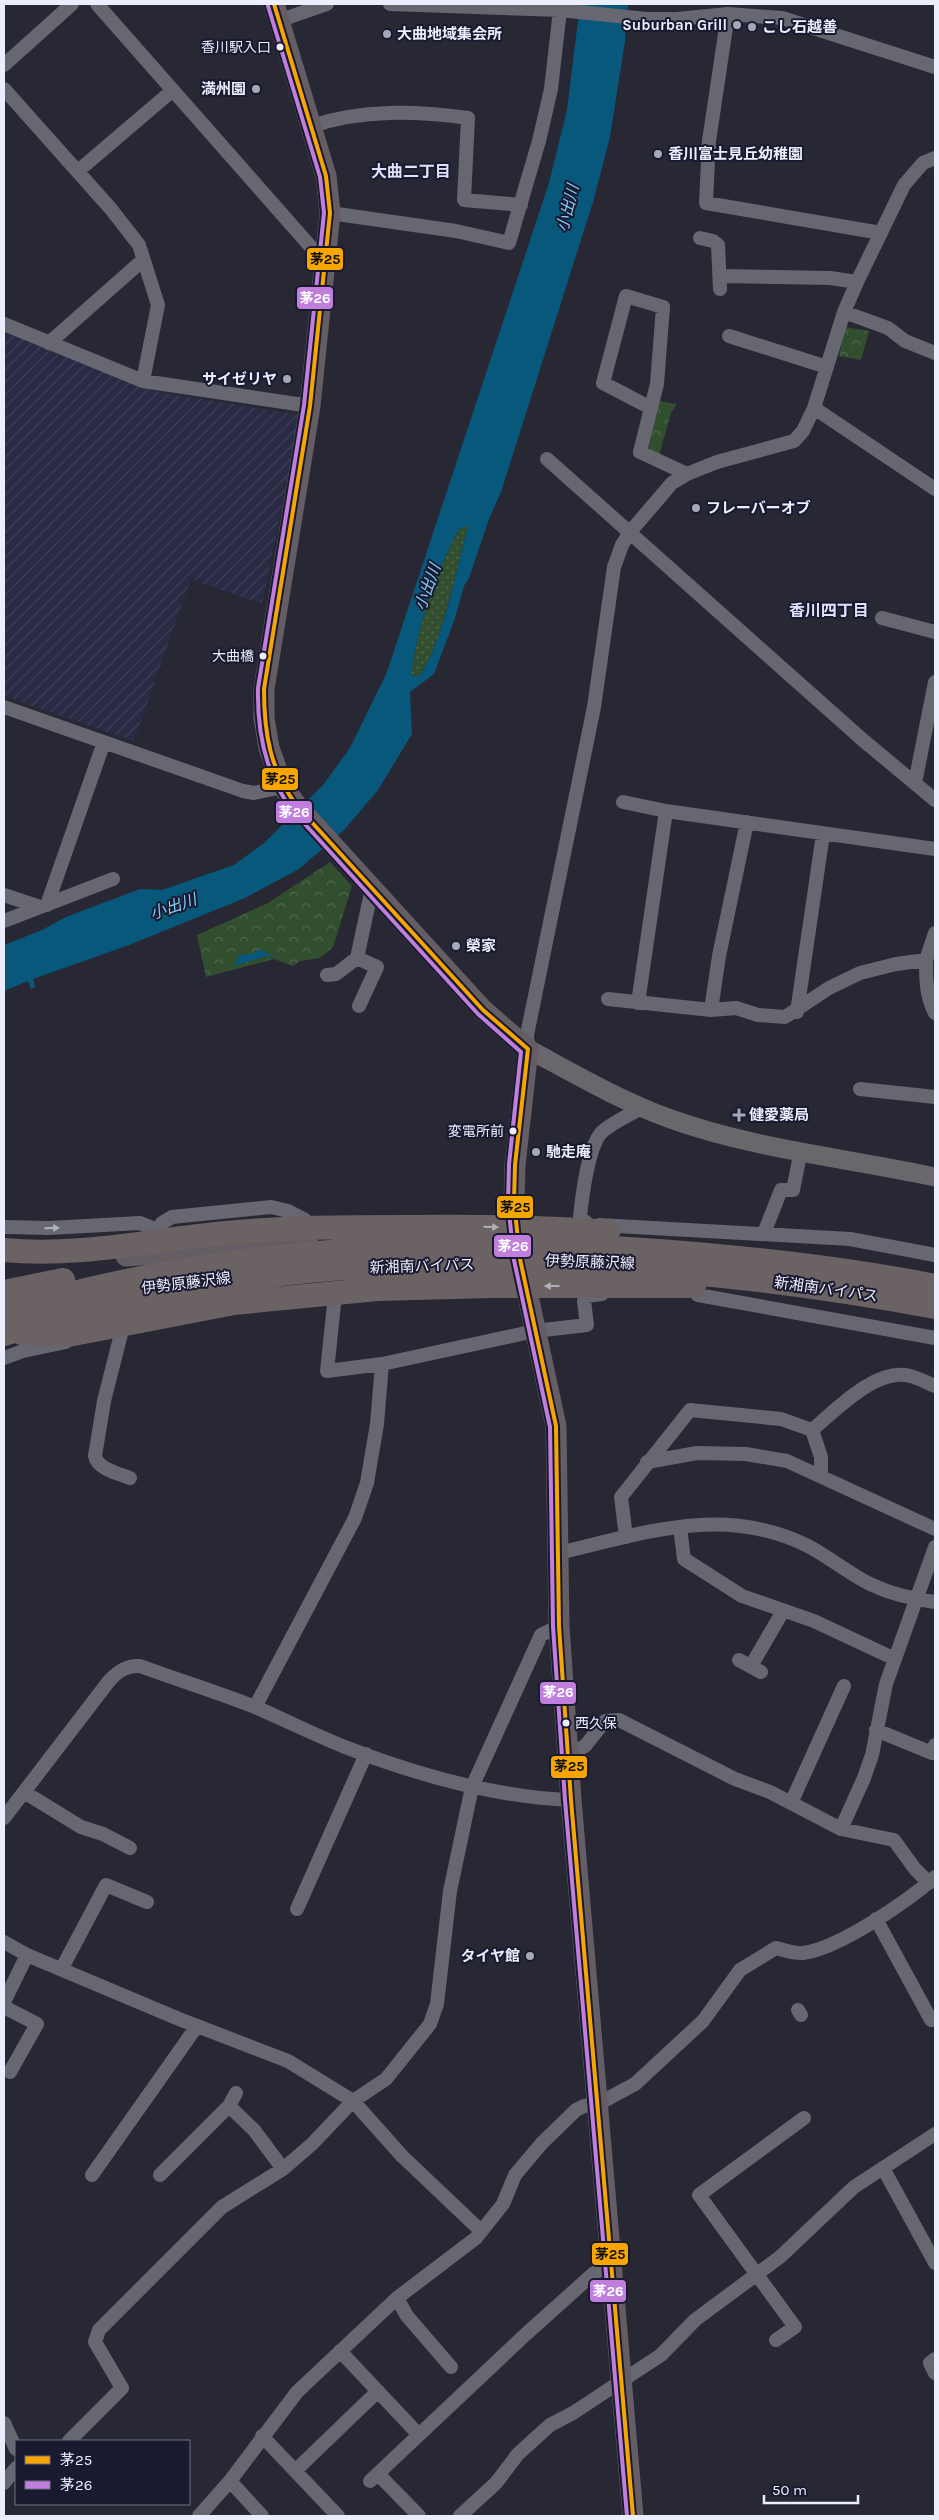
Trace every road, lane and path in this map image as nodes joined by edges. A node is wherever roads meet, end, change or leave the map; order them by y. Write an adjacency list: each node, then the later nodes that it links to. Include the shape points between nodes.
1 (72, 4): 10 (street)
2 (97, 4): 13 (street)
3 (327, 4): 8 (street)
4 (390, 4): 5 (street)
5 (433, 5): 6 (street)
6 (519, 7): 7 (street)
7 (562, 10): 9 (street, via 678,19); 17 (street, via 551,89)
8 (277, 12): 14 (main road)
9 (728, 14): 11 (street, via 797,21); 19 (street, via 709,141 706,203)
10 (4, 65)
11 (935, 67)
12 (4, 88): 16 (street)
13 (173, 90): 16 (street); 22 (street)
14 (312, 126): 17 (street, via 339,117 397,113 468,118 464,200); 18 (main road, via 326,176)
15 (935, 158): 19 (street, via 923,163 904,185)
16 (78, 171): 21 (street, via 139,245)
17 (521, 205): 18 (street, via 509,243 456,231)
18 (330, 213): 22 (main road)
19 (881, 233): 23 (street)
20 (700, 238): 23 (street, via 718,245 720,283 822,278)
21 (143, 260): 27 (street); 30 (street, via 158,305)
22 (325, 263): 31 (main road)
23 (857, 282): 24 (street)
24 (844, 312): 28 (street, via 888,328 905,341); 29 (street)
25 (4, 324): 27 (street)
26 (728, 336): 29 (street)
27 (49, 343): 30 (street)
28 (935, 353)
29 (827, 367): 33 (street)
30 (143, 381): 31 (street)
31 (310, 406): 44 (main road, via 264,689 269,748)
32 (651, 408): 32 (street, via 603,384 626,296 663,307 657,384); 35 (street, via 640,452)
33 (814, 408): 35 (street, via 803,431 794,441 717,462); 36 (street)
34 (547, 459): 37 (street)
35 (687, 474): 37 (street, via 664,490)
36 (935, 489)
37 (630, 532): 43 (street); 66 (street, via 614,567 594,707 526,1035)
38 (882, 618): 39 (street)
39 (935, 632)
40 (935, 682): 43 (street)
41 (4, 707): 42 (street)
42 (104, 742): 44 (street, via 243,791); 54 (street)
43 (915, 783): 45 (street)
44 (285, 790): 52 (main road)
45 (935, 800)
46 (623, 802): 47 (street)
47 (666, 812): 48 (street); 61 (street)
48 (747, 822): 49 (street); 63 (street, via 718,956)
49 (823, 834): 50 (street); 64 (street)
50 (935, 849)
51 (113, 879): 54 (street)
52 (372, 888): 57 (street); 66 (main road, via 483,1010)
53 (4, 894): 54 (street)
54 (43, 906): 55 (street)
55 (4, 921)
56 (935, 934): 58 (street)
57 (358, 958): 59 (street, via 336,974); 62 (street, via 377,968 359,990)
58 (926, 960): 64 (street, via 860,973 829,988); 65 (street, via 926,982)
59 (327, 976)
60 (608, 999): 61 (street)
61 (638, 1002): 63 (street)
62 (359, 1006)
63 (711, 1010): 64 (street, via 736,1008 758,1015 785,1017)
64 (796, 1012)
65 (935, 1012)
66 (528, 1049): 69 (street); 84 (main road, via 515,1165 514,1202)
67 (860, 1089): 68 (street)
68 (935, 1097)
69 (641, 1108): 70 (street, via 712,1132); 75 (street, via 602,1133 596,1143 584,1186 580,1217)
70 (801, 1150): 71 (street); 79 (street, via 793,1190 781,1190)
71 (935, 1176)
72 (432, 1219): 73 (street); 74 (street); 80 (street)
73 (451, 1219)
74 (305, 1220): 77 (street, via 226,1222 212,1224); 78 (street, via 271,1206 172,1217)
75 (588, 1224): 79 (street); 83 (street)
76 (4, 1227): 78 (street, one-way to 78, via 140,1223)
77 (212, 1228)
78 (157, 1230): 87 (street)
79 (764, 1233): 85 (street, via 850,1239)
80 (431, 1243): 81 (main road, 伊勢原藤沢線); 84 (main road, 伊勢原藤沢線)
81 (336, 1244): 87 (highway)
82 (4, 1250): 91 (highway, one-way to 91, via 47,1252 118,1248 226,1233 312,1228 521,1227 702,1241 860,1266)
83 (586, 1250): 84 (main road, 伊勢原藤沢線); 93 (main road, 伊勢原藤沢線, via 713,1259)
84 (519, 1254): 88 (main road, 伊勢原藤沢線); 89 (main road, 伊勢原藤沢線); 102 (main road)
85 (935, 1255)
86 (4, 1256): 87 (main road, 伊勢原藤沢線, via 50,1259)
87 (175, 1256): 94 (highway)
88 (374, 1262): 90 (main road, 伊勢原藤沢線); 97 (street, via 373,1290)
89 (699, 1268): 93 (main road, 伊勢原藤沢線); 96 (street)
90 (212, 1280): 92 (main road, 伊勢原藤沢線, via 124,1291); 105 (highway)
91 (935, 1284): 93 (highway); 99 (highway, 新湘南バイパス, via 713,1255 599,1247 451,1245 299,1254 211,1265 132,1278)
92 (4, 1287)
93 (864, 1288): 95 (main road, 伊勢原藤沢線); 98 (highway, 新湘南バイパス); 100 (highway); 103 (highway, one-way to 103, via 491,1286 377,1289 234,1303 68,1335)
94 (4, 1292)
95 (935, 1292)
96 (698, 1294): 102 (street, via 591,1294 584,1301 587,1325); 104 (street)
97 (335, 1295): 101 (street, via 223,1307); 107 (street, via 327,1371)
98 (935, 1305)
99 (4, 1312)
100 (935, 1314)
101 (122, 1330): 106 (street); 112 (street, via 104,1402 95,1456 100,1465)
102 (535, 1331): 107 (street); 117 (main road, via 556,1426)
103 (4, 1332)
104 (935, 1338)
105 (4, 1345)
106 (4, 1358)
107 (382, 1364): 125 (street, via 377,1424 367,1483 356,1518)
108 (935, 1386): 109 (street, via 909,1375 877,1381)
109 (812, 1430): 110 (street, via 781,1419 690,1410); 111 (street, via 822,1457)
110 (647, 1462): 111 (street, via 697,1453 746,1454 787,1461); 115 (street, via 621,1497)
111 (821, 1476): 114 (street)
112 (130, 1478)
113 (680, 1527): 115 (street); 118 (street, via 730,1523 782,1535 809,1547 868,1583 892,1594); 120 (street, via 684,1559 742,1596)
114 (935, 1528)
115 (626, 1537): 117 (street)
116 (935, 1547): 118 (street)
117 (559, 1553): 121 (main road)
118 (917, 1600): 119 (street); 122 (street)
119 (935, 1602)
120 (784, 1612): 122 (street, via 814,1621); 123 (street)
121 (559, 1626): 129 (main road); 130 (street, via 541,1635)
122 (895, 1659): 126 (street)
123 (751, 1666)
124 (844, 1686): 133 (street)
125 (255, 1707): 128 (street); 131 (street, via 131,1665 109,1680)
126 (876, 1730): 127 (street, via 932,1753); 135 (street, via 872,1756)
127 (935, 1745)
128 (366, 1754): 130 (street); 139 (street)
129 (569, 1754): 132 (main road); 133 (street, via 585,1746 605,1721 619,1720 699,1762)
130 (472, 1787): 132 (street, via 543,1799); 150 (street, via 450,1891 437,2004 430,2024 386,2079)
131 (24, 1792): 134 (street); 136 (street, via 81,1826)
132 (571, 1800): 151 (main road)
133 (791, 1803): 135 (street)
134 (4, 1818)
135 (841, 1829): 137 (street, via 894,1840 916,1869)
136 (130, 1848)
137 (932, 1880): 140 (street)
138 (147, 1902): 143 (street, via 106,1885)
139 (297, 1909)
140 (876, 1919): 146 (street); 151 (street, via 830,1945 802,1953 776,1948 740,1970 703,2022 635,2084)
141 (4, 1942): 142 (street)
142 (26, 1954): 143 (street); 144 (street)
143 (62, 1968): 147 (street)
144 (4, 2002)
145 (4, 2007): 148 (street, via 37,2024)
146 (931, 2020)
147 (197, 2026): 150 (street, via 288,2061); 158 (street)
148 (10, 2072)
149 (236, 2093): 152 (street)
150 (353, 2101): 156 (street); 159 (street, via 402,2156)
151 (598, 2104): 159 (street, via 576,2110 542,2143 515,2175 503,2204); 160 (main road)
152 (229, 2106): 156 (street, via 254,2130); 157 (street)
153 (804, 2118): 162 (street, via 699,2195)
154 (935, 2134): 155 (street)
155 (883, 2168): 161 (street); 162 (street, via 854,2187 780,2257)
156 (283, 2169): 174 (street, via 222,2207 99,2330 95,2342 122,2388)
157 (160, 2174)
158 (92, 2176)
159 (480, 2231): 163 (street, via 476,2238)
160 (612, 2262): 169 (main road); 172 (street, via 593,2274 548,2314)
161 (935, 2263)
162 (757, 2273): 164 (street, via 795,2327); 169 (street, via 695,2320 661,2355)
163 (397, 2298): 165 (street); 167 (street, via 407,2316)
164 (776, 2340)
165 (340, 2351): 170 (street); 173 (street, via 297,2392)
166 (935, 2359): 168 (street, via 930,2363)
167 (451, 2367)
168 (935, 2373)
169 (622, 2381): 184 (street, via 550,2425); 185 (main road)
170 (378, 2391): 172 (street); 177 (street)
171 (4, 2423): 175 (street)
172 (419, 2435): 183 (street, via 374,2477)
173 (262, 2436): 177 (street); 178 (street)
174 (70, 2440)
175 (15, 2446)
176 (15, 2469): 179 (street)
177 (295, 2471): 182 (street)
178 (230, 2481): 180 (street); 181 (street)
179 (4, 2483)
180 (199, 2516)
181 (262, 2516)
182 (338, 2516)
183 (418, 2516)
184 (460, 2516)
185 (633, 2516)

